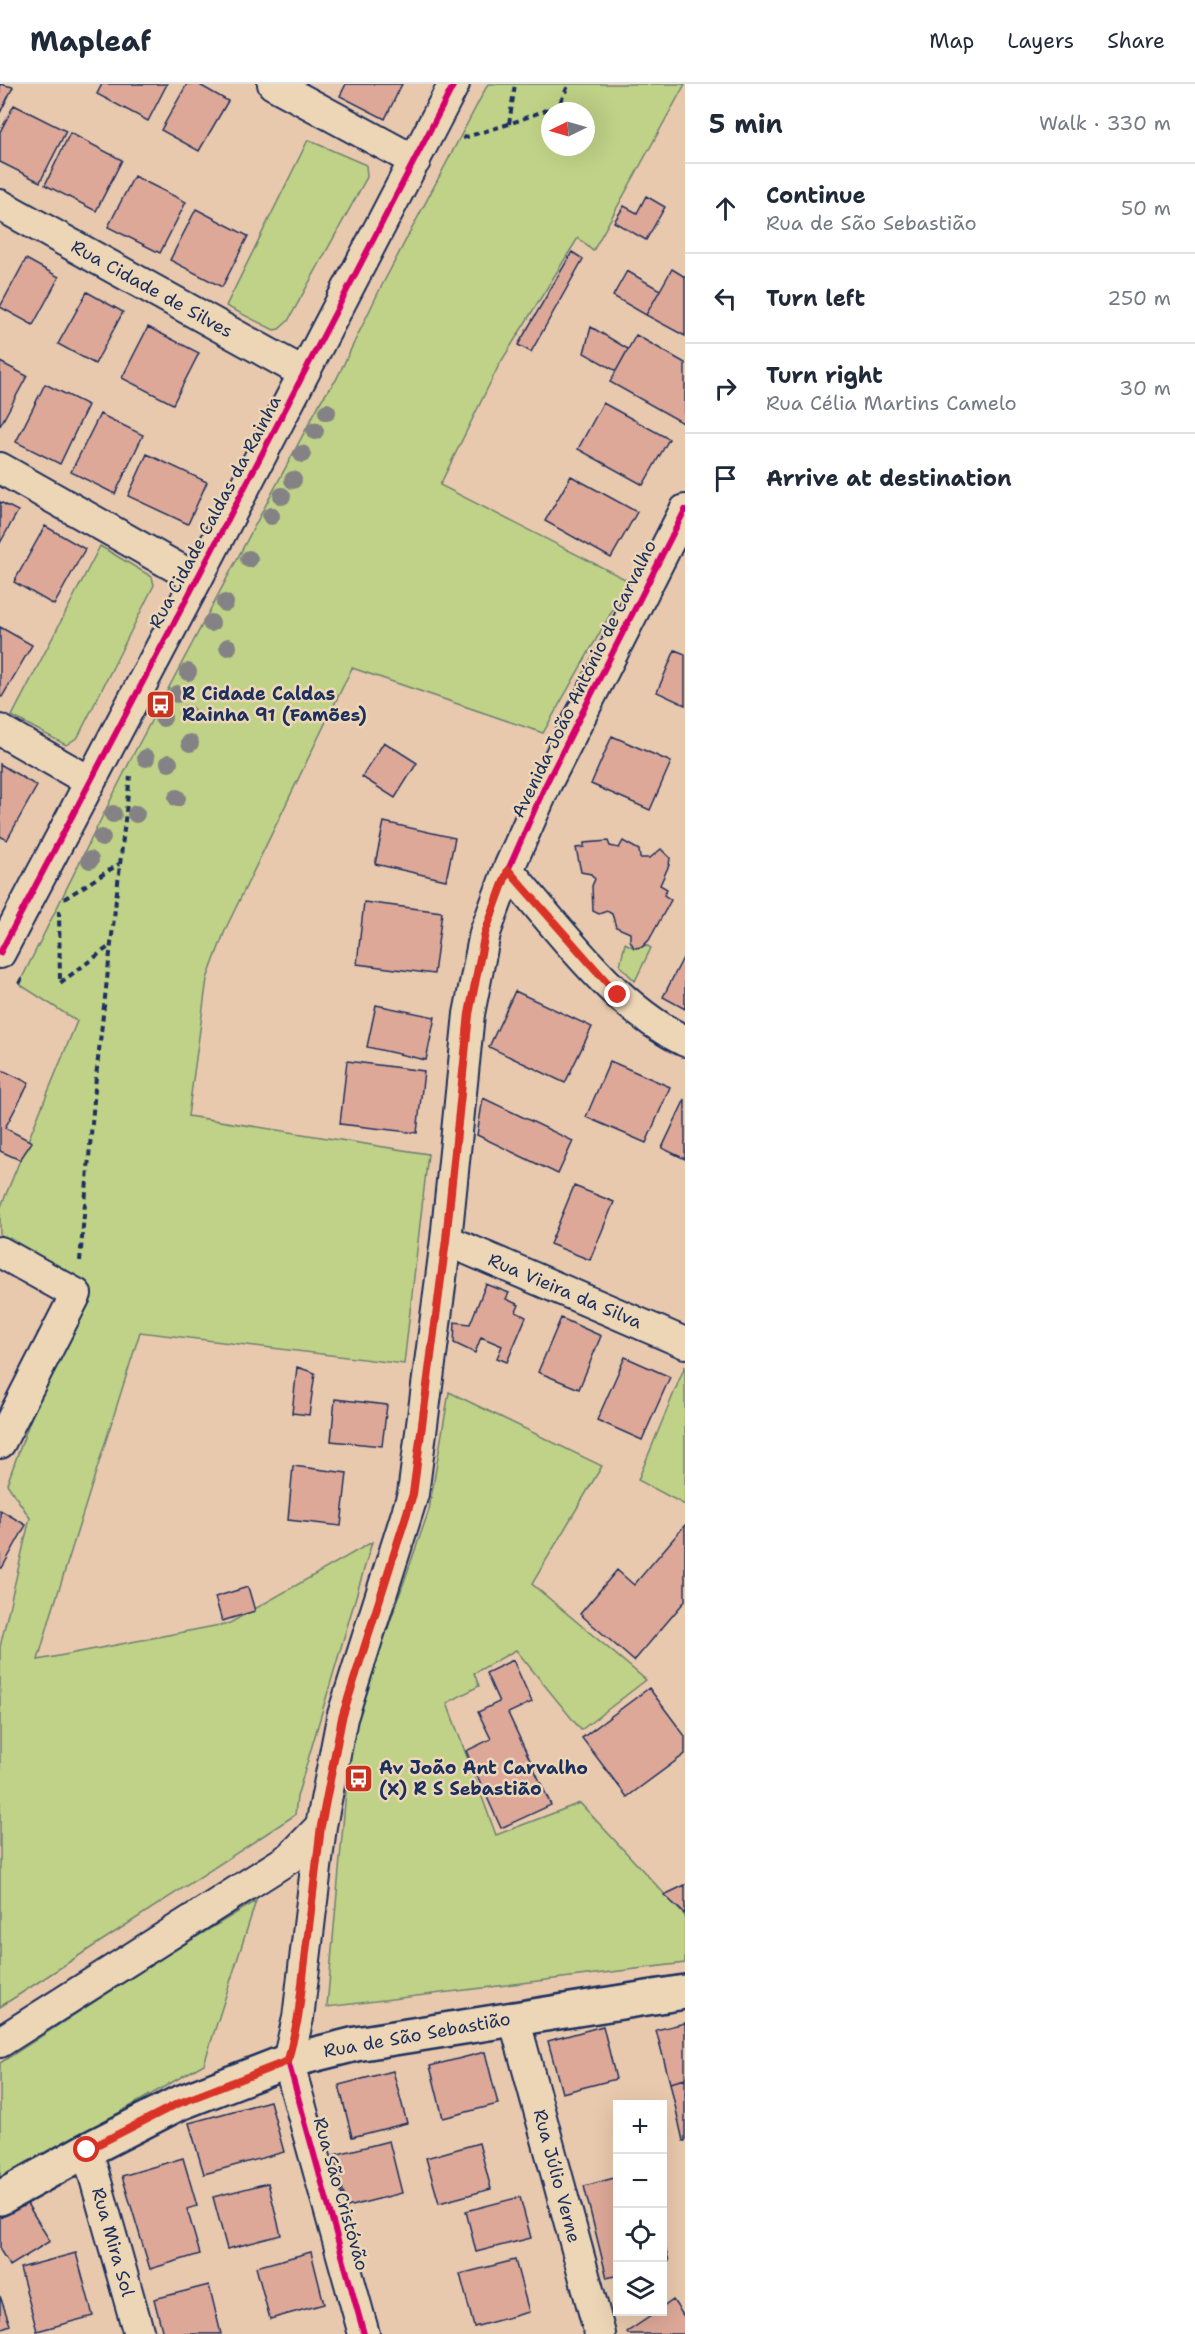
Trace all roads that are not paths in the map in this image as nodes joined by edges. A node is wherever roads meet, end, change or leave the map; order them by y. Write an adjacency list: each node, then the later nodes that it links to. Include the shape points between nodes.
1 (273, 84): 3 (street)
2 (454, 84): 3 (street, Rua Cidade Caldas da Rainha)
3 (415, 161): 5 (street, Rua Cidade Caldas da Rainha)
4 (0, 205): 5 (street, Rua Cidade de Silves)
5 (304, 373): 9 (street, Rua Cidade Caldas da Rainha)
6 (0, 468): 9 (street)
7 (685, 510): 8 (street, Avenida João António de Carvalho)
8 (676, 548): 12 (street, Avenida João António de Carvalho, via 546,784)
9 (197, 579): 11 (street, Rua Cidade Caldas da Rainha)
10 (0, 730): 11 (street)
11 (89, 781): 13 (street, Rua Cidade Caldas da Rainha)
12 (508, 870): 14 (street, via 618,995 663,1030); 15 (street, Avenida João António de Carvalho, via 485,933 469,1014)
13 (0, 953)
14 (685, 1041)
15 (446, 1240): 17 (street, Rua Vieira da Silva); 19 (street, Avenida João António de Carvalho, via 413,1494 342,1718)
16 (0, 1252): 18 (street, via 76,1294)
17 (685, 1343)
18 (0, 1443)
19 (321, 1826): 22 (street, via 291,1857); 23 (street, Avenida João António de Carvalho, via 298,2018)
20 (685, 1992): 21 (street, Rua de São Sebastião)
21 (514, 2018): 23 (street, Rua de São Sebastião, via 356,2044); 28 (street, Rua Júlio Verne)
22 (0, 2042)
23 (288, 2061): 24 (street, Rua de São Sebastião, via 177,2104); 27 (street, Rua São Cristóvão)
24 (87, 2150): 25 (street, Rua de São Sebastião); 26 (street, Rua Mira Sol)
25 (0, 2198)
26 (139, 2334)
27 (364, 2334)
28 (600, 2334)

